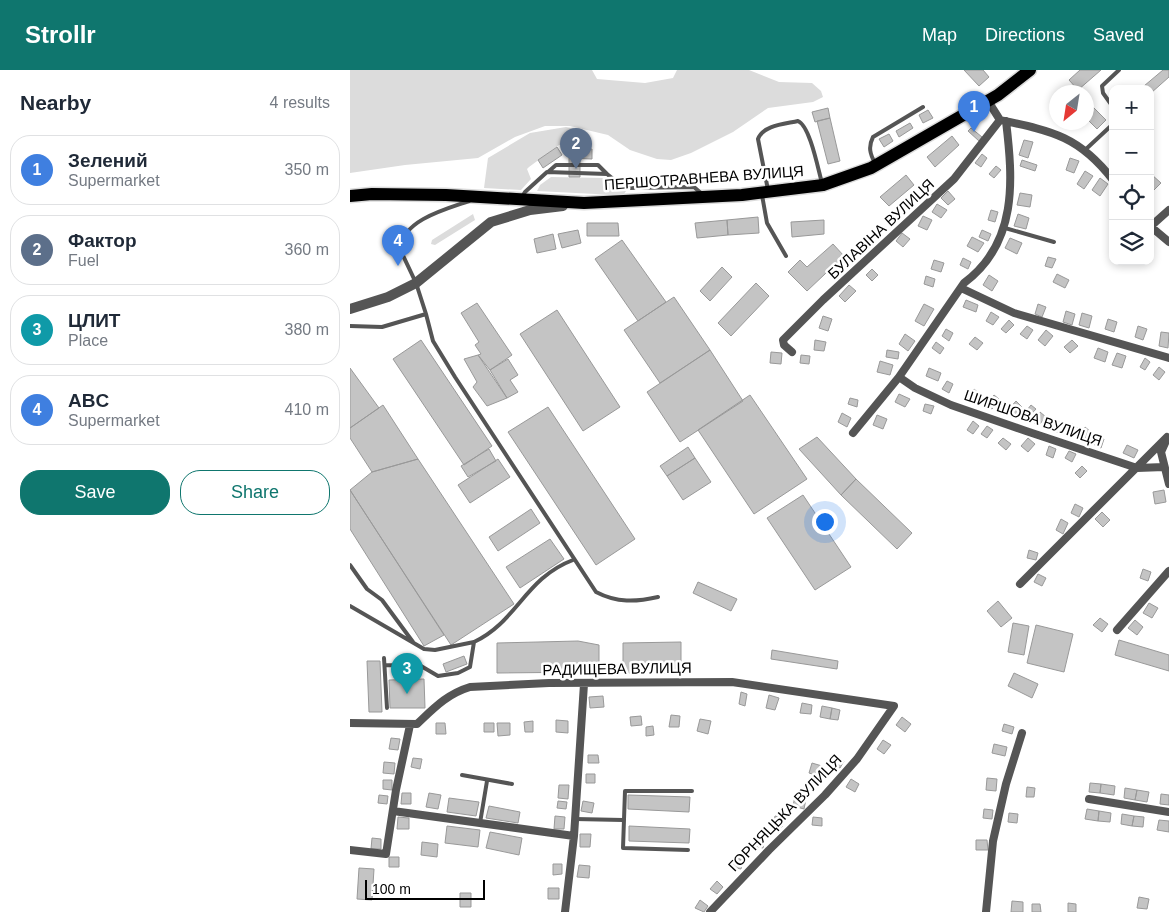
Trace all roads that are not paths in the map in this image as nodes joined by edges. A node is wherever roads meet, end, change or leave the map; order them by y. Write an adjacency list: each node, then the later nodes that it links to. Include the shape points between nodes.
1 (1030, 70): 3 (main road, ПЕРШОТРАВНЕВА ВУЛИЦЯ)
2 (1119, 70): 4 (lane, via 1102,86 1102,93)
3 (988, 101): 6 (street); 9 (main road, ПЕРШОТРАВНЕВА ВУЛИЦЯ)
4 (1109, 102)
5 (923, 107): 9 (lane, via 873,137 869,144 870,154)
6 (1003, 120): 8 (street, via 1060,135); 22 (street, via 1011,162 1010,202); 32 (street, БУЛАВІНА ВУЛИЦЯ, via 954,179 783,340)
7 (1109, 128): 8 (lane)
8 (1085, 150): 12 (street)
9 (877, 165): 13 (main road, ПЕРШОТРАВНЕВА ВУЛИЦЯ)
10 (547, 172): 11 (lane); 11 (lane, via 556,165 598,165); 18 (lane, via 524,192)
11 (608, 174): 16 (lane, via 628,188 694,187)
12 (1109, 176)
13 (823, 185): 14 (main road, ПЕРШОТРАВНЕВА ВУЛИЦЯ); 14 (lane, via 807,133 798,121 765,130 760,135 758,140)
14 (766, 193): 16 (main road, ПЕРШОТРАВНЕВА ВУЛИЦЯ); 26 (lane, via 767,223)
15 (350, 196): 17 (main road, ПЕРШОТРАВНЕВА ВУЛИЦЯ, via 408,194)
16 (705, 197): 19 (main road, ПЕРШОТРАВНЕВА ВУЛИЦЯ)
17 (488, 198): 18 (main road, ПЕРШОТРАВНЕВА ВУЛИЦЯ); 27 (lane, via 450,208 416,223 402,235 399,248)
18 (521, 200): 19 (main road, ПЕРШОТРАВНЕВА ВУЛИЦЯ)
19 (584, 204): 27 (street, via 530,210 491,222)
20 (1169, 210): 21 (street)
21 (1154, 223)
22 (1005, 228): 24 (lane); 28 (street, via 976,274)
23 (1154, 229): 25 (street)
24 (1054, 242)
25 (1169, 242)
26 (786, 256)
27 (416, 283): 29 (street, via 388,297); 30 (lane)
28 (961, 288): 33 (street, via 1014,313); 34 (street)
29 (350, 309)
30 (426, 314): 31 (lane, via 382,327); 40 (lane, via 433,341 454,378)
31 (350, 326)
32 (792, 352)
33 (1169, 358)
34 (899, 377): 35 (street); 38 (street, ШИРШОВА ВУЛИЦЯ, via 951,405)
35 (853, 433)
36 (1168, 436): 37 (street, via 1162,452); 38 (street)
37 (1164, 467): 38 (street, ШИРШОВА ВУЛИЦЯ); 39 (street)
38 (1137, 468): 43 (street)
39 (1169, 484)
40 (573, 560): 44 (lane, via 596,592 612,600 645,600); 47 (lane, via 547,573 500,626)
41 (350, 565): 48 (lane, via 367,589 382,600)
42 (1169, 571): 46 (street)
43 (1020, 584)
44 (658, 596)
45 (350, 606): 48 (lane)
46 (1117, 630)
47 (474, 642): 48 (lane, via 436,650); 50 (lane, via 470,666 458,673 438,676 421,666)
48 (414, 644)
49 (384, 658): 50 (lane)
50 (385, 665): 53 (lane)
51 (584, 684): 52 (street, РАДИЩЕВА ВУЛИЦЯ, via 732,682); 55 (street, РАДИЩЕВА ВУЛИЦЯ, via 470,688 449,695 417,724); 64 (street)
52 (894, 706): 71 (street, ГОРНЯЦЬКА ВУЛИЦЯ, via 857,759 825,796)
53 (387, 708)
54 (350, 723): 55 (street)
55 (410, 725): 62 (street)
56 (1022, 733): 72 (street, via 993,841)
57 (462, 775): 58 (lane)
58 (487, 781): 59 (lane); 66 (lane)
59 (512, 784)
60 (692, 791): 65 (lane, via 625,791)
61 (1090, 799): 63 (street)
62 (393, 811): 66 (street); 68 (street, via 386,854)
63 (1169, 812)
64 (575, 819): 65 (lane); 67 (street)
65 (623, 820): 69 (lane, via 623,848)
66 (480, 822): 67 (street)
67 (574, 836): 70 (street)
68 (350, 850)
69 (688, 850)
70 (565, 912)
71 (710, 912)
72 (986, 912)

